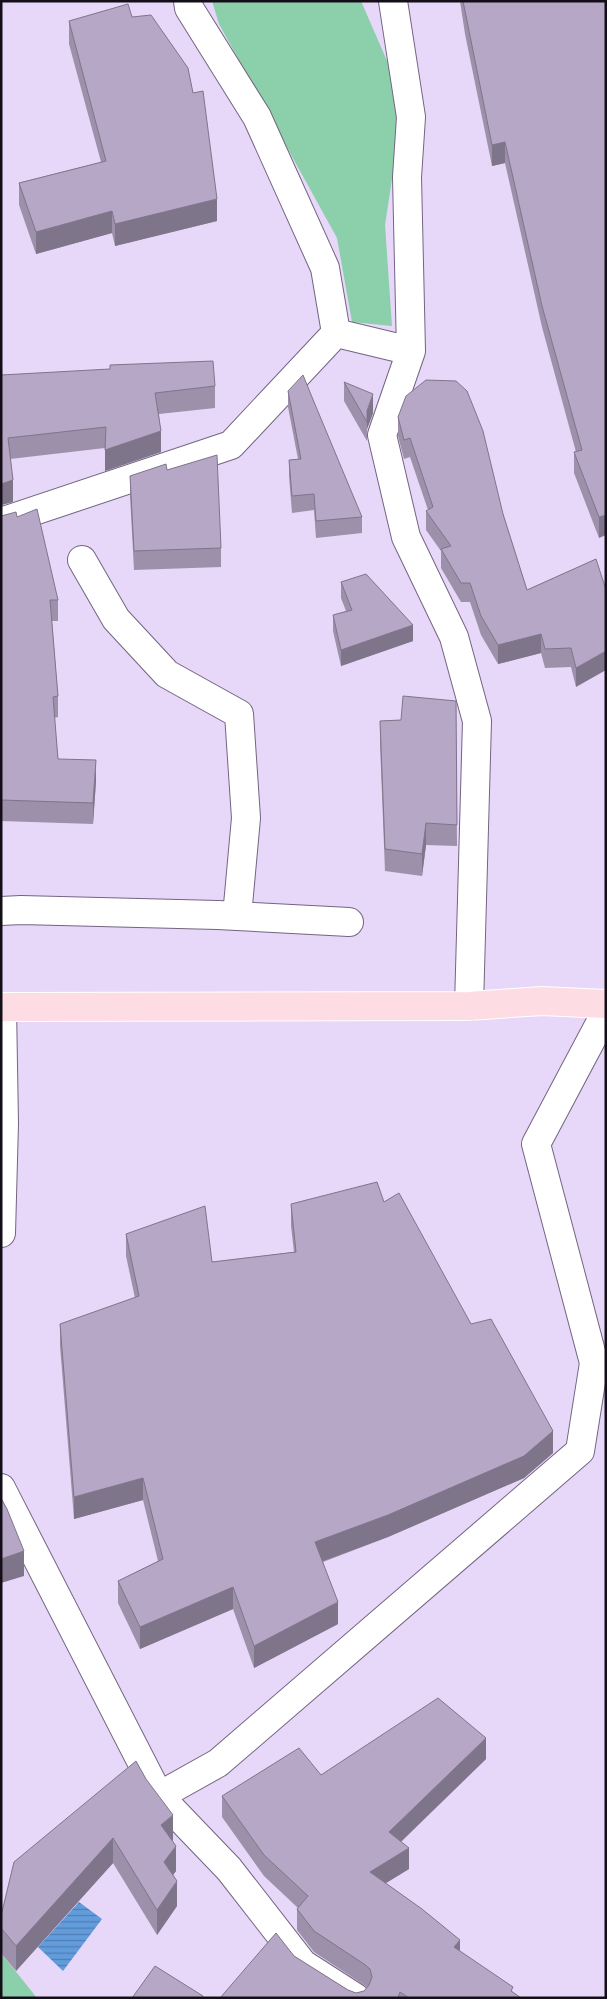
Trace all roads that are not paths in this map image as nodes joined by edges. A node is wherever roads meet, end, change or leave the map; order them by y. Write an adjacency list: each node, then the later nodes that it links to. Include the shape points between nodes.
1 (188, 1): 3 (street, via 189,8 257,117 325,268)
2 (393, 1): 4 (street, via 411,118 407,177)
3 (336, 333): 4 (street); 5 (street, via 230,445)
4 (411, 351): 11 (street, via 382,435 406,537 454,637 477,721)
5 (1, 522)
6 (82, 560): 8 (street, via 116,619 167,674 240,714 246,818)
7 (1, 911): 8 (street)
8 (237, 916): 9 (street)
9 (349, 922)
10 (606, 1004): 11 (main road, via 542,1002)
11 (469, 1006): 12 (main road)
12 (2, 1007): 14 (street, via 4,1123)
13 (606, 1012): 16 (street, via 536,1144 594,1363 580,1451 218,1763)
14 (1, 1233)
15 (1, 1488): 16 (street)
16 (159, 1796): 17 (street, via 229,1869 302,1964)
17 (356, 1998)

